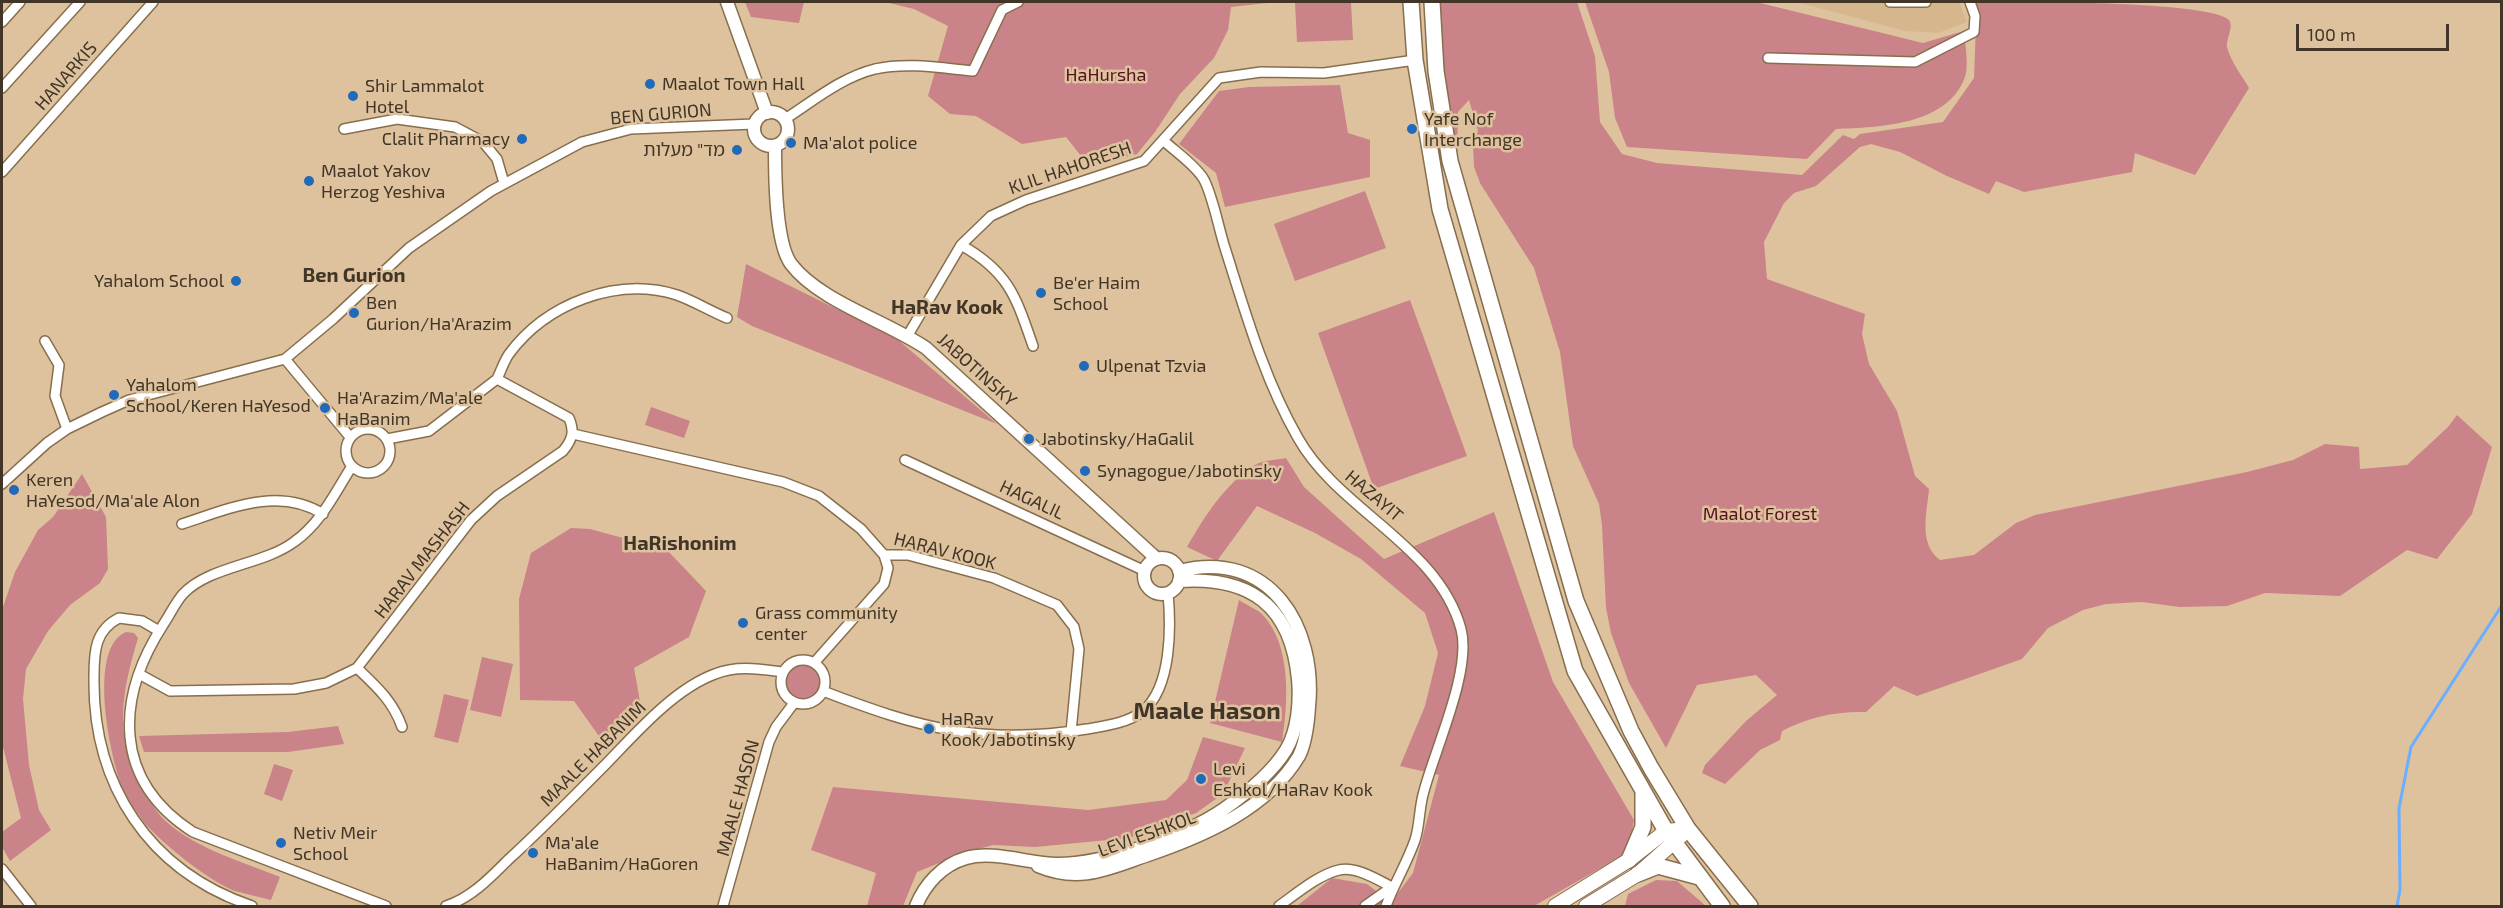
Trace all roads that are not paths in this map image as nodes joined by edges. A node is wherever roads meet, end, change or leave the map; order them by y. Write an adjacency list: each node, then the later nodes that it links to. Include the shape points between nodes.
1 (20, 2): 11 (street)
2 (80, 2): 14 (street)
3 (153, 2): 21 (street, HANARKIS)
4 (727, 2): 15 (street)
5 (1018, 2): 16 (street, via 1002,10 973,70 906,65 874,69 841,83)
6 (1411, 2): 13 (highway)
7 (1432, 2): 54 (highway, via 1436,71 1450,160 1575,601 1631,731)
8 (1890, 2): 9 (street)
9 (1926, 2)
10 (1970, 2): 12 (street, via 1975,16 1974,32 1915,62)
11 (2, 22)
12 (1768, 58)
13 (1415, 60): 19 (street, KLIL HAHORESH, via 1324,73 1261,72 1219,78); 53 (highway, via 1440,209 1575,671)
14 (2, 88)
15 (767, 113): 16 (street, via 777,113); 17 (street)
16 (785, 119): 20 (street, via 788,135)
17 (754, 124): 20 (street, via 758,141); 22 (street, BEN GURION, via 631,129 594,137)
18 (344, 129): 22 (street, via 397,119 455,127 483,142 497,159)
19 (1164, 141): 23 (street, KLIL HAHORESH, via 1144,161 1006,208 991,216); 60 (street, HAZAYIT, via 1203,178 1260,354 1298,439 1326,476 1361,510 1401,540 1428,570 1461,629 1464,653 1459,677 1426,784 1416,839)
20 (775, 146): 25 (street, JABOTINSKY, via 781,231 789,262 814,287)
21 (2, 172)
22 (504, 183): 28 (street, BEN GURION, via 409,248)
23 (961, 246): 25 (street, KLIL HAHORESH); 27 (street, via 997,271 1016,295)
24 (727, 318): 29 (street, via 676,295 646,290 611,291 574,300 508,355)
25 (908, 335): 40 (street, JABOTINSKY)
26 (45, 341): 30 (street, via 58,365 55,396)
27 (1033, 346)
28 (285, 359): 30 (street, via 129,400); 32 (street)
29 (497, 379): 31 (street, via 569,418); 33 (street, via 429,431)
30 (67, 429): 36 (street)
31 (573, 434): 39 (street, HARAV KOOK, via 783,482 810,492 861,529); 46 (street, HARAV MASHASH, via 562,452 497,496 471,520)
32 (350, 437): 33 (street, via 369,429); 35 (street, via 346,455)
33 (387, 439): 35 (street, via 390,453 379,470 365,473)
34 (905, 460): 41 (street, HAGALIL)
35 (352, 466): 37 (street)
36 (2, 484)
37 (323, 514): 38 (street, via 303,504 254,501); 44 (street, via 294,543 196,583 182,595)
38 (182, 524)
39 (884, 555): 45 (street, via 888,568 884,584); 52 (street, HARAV KOOK, via 908,555 994,578 1057,605 1074,627 1078,649)
40 (1157, 559): 41 (street); 42 (street, via 1168,559)
41 (1145, 571): 43 (street, via 1145,582 1152,591)
42 (1179, 576): 43 (street); 67 (street, LEVI ESHKOL, via 1196,567 1257,578 1278,594 1298,624 1309,662 1308,722 1300,754 1279,783 1255,803 1194,839 1098,872 1058,874 1028,862 968,858 945,868 923,890)
43 (1168, 593): 52 (street, via 1170,638 1166,665 1144,710 1122,722)
44 (159, 631): 48 (street); 63 (street, via 142,621 119,618 103,629 97,641 95,701 104,761 126,810 151,842 215,890)
45 (814, 663): 47 (street, via 793,662); 49 (street, via 825,678)
46 (357, 668): 48 (street, HARAV MASHASH, via 326,683 294,689 170,691); 51 (street, via 397,711)
47 (783, 672): 50 (street, via 783,693); 65 (street, MAALE HABANIM, via 734,669 698,682 650,719 540,831 473,892)
48 (139, 674): 64 (street, via 128,729 131,752 149,790 178,823)
49 (824, 691): 50 (street, via 808,704); 52 (street, via 876,711 960,734)
50 (794, 703): 66 (street, MAALE HASON, via 769,742)
51 (402, 727)
52 (1071, 732)
53 (1642, 789): 55 (highway); 56 (highway, via 1643,827)
54 (1688, 830): 55 (main road); 73 (highway)
55 (1670, 837): 56 (main road); 58 (main road); 59 (highway)
56 (1629, 860): 61 (main road)
57 (2, 869): 62 (street)
58 (1638, 874): 59 (highway, via 1658,866); 71 (main road)
59 (1700, 877): 72 (highway)
60 (1392, 887): 68 (street, via 1368,875 1340,869); 69 (street, HAZAYIT); 70 (street, HAZAYIT)
61 (1560, 905)
62 (31, 906)
63 (252, 906)
64 (386, 906)
65 (446, 906)
66 (723, 906)
67 (916, 906)
68 (1279, 906)
69 (1365, 906)
70 (1386, 906)
71 (1586, 906)
72 (1722, 906)
73 (1750, 906)

